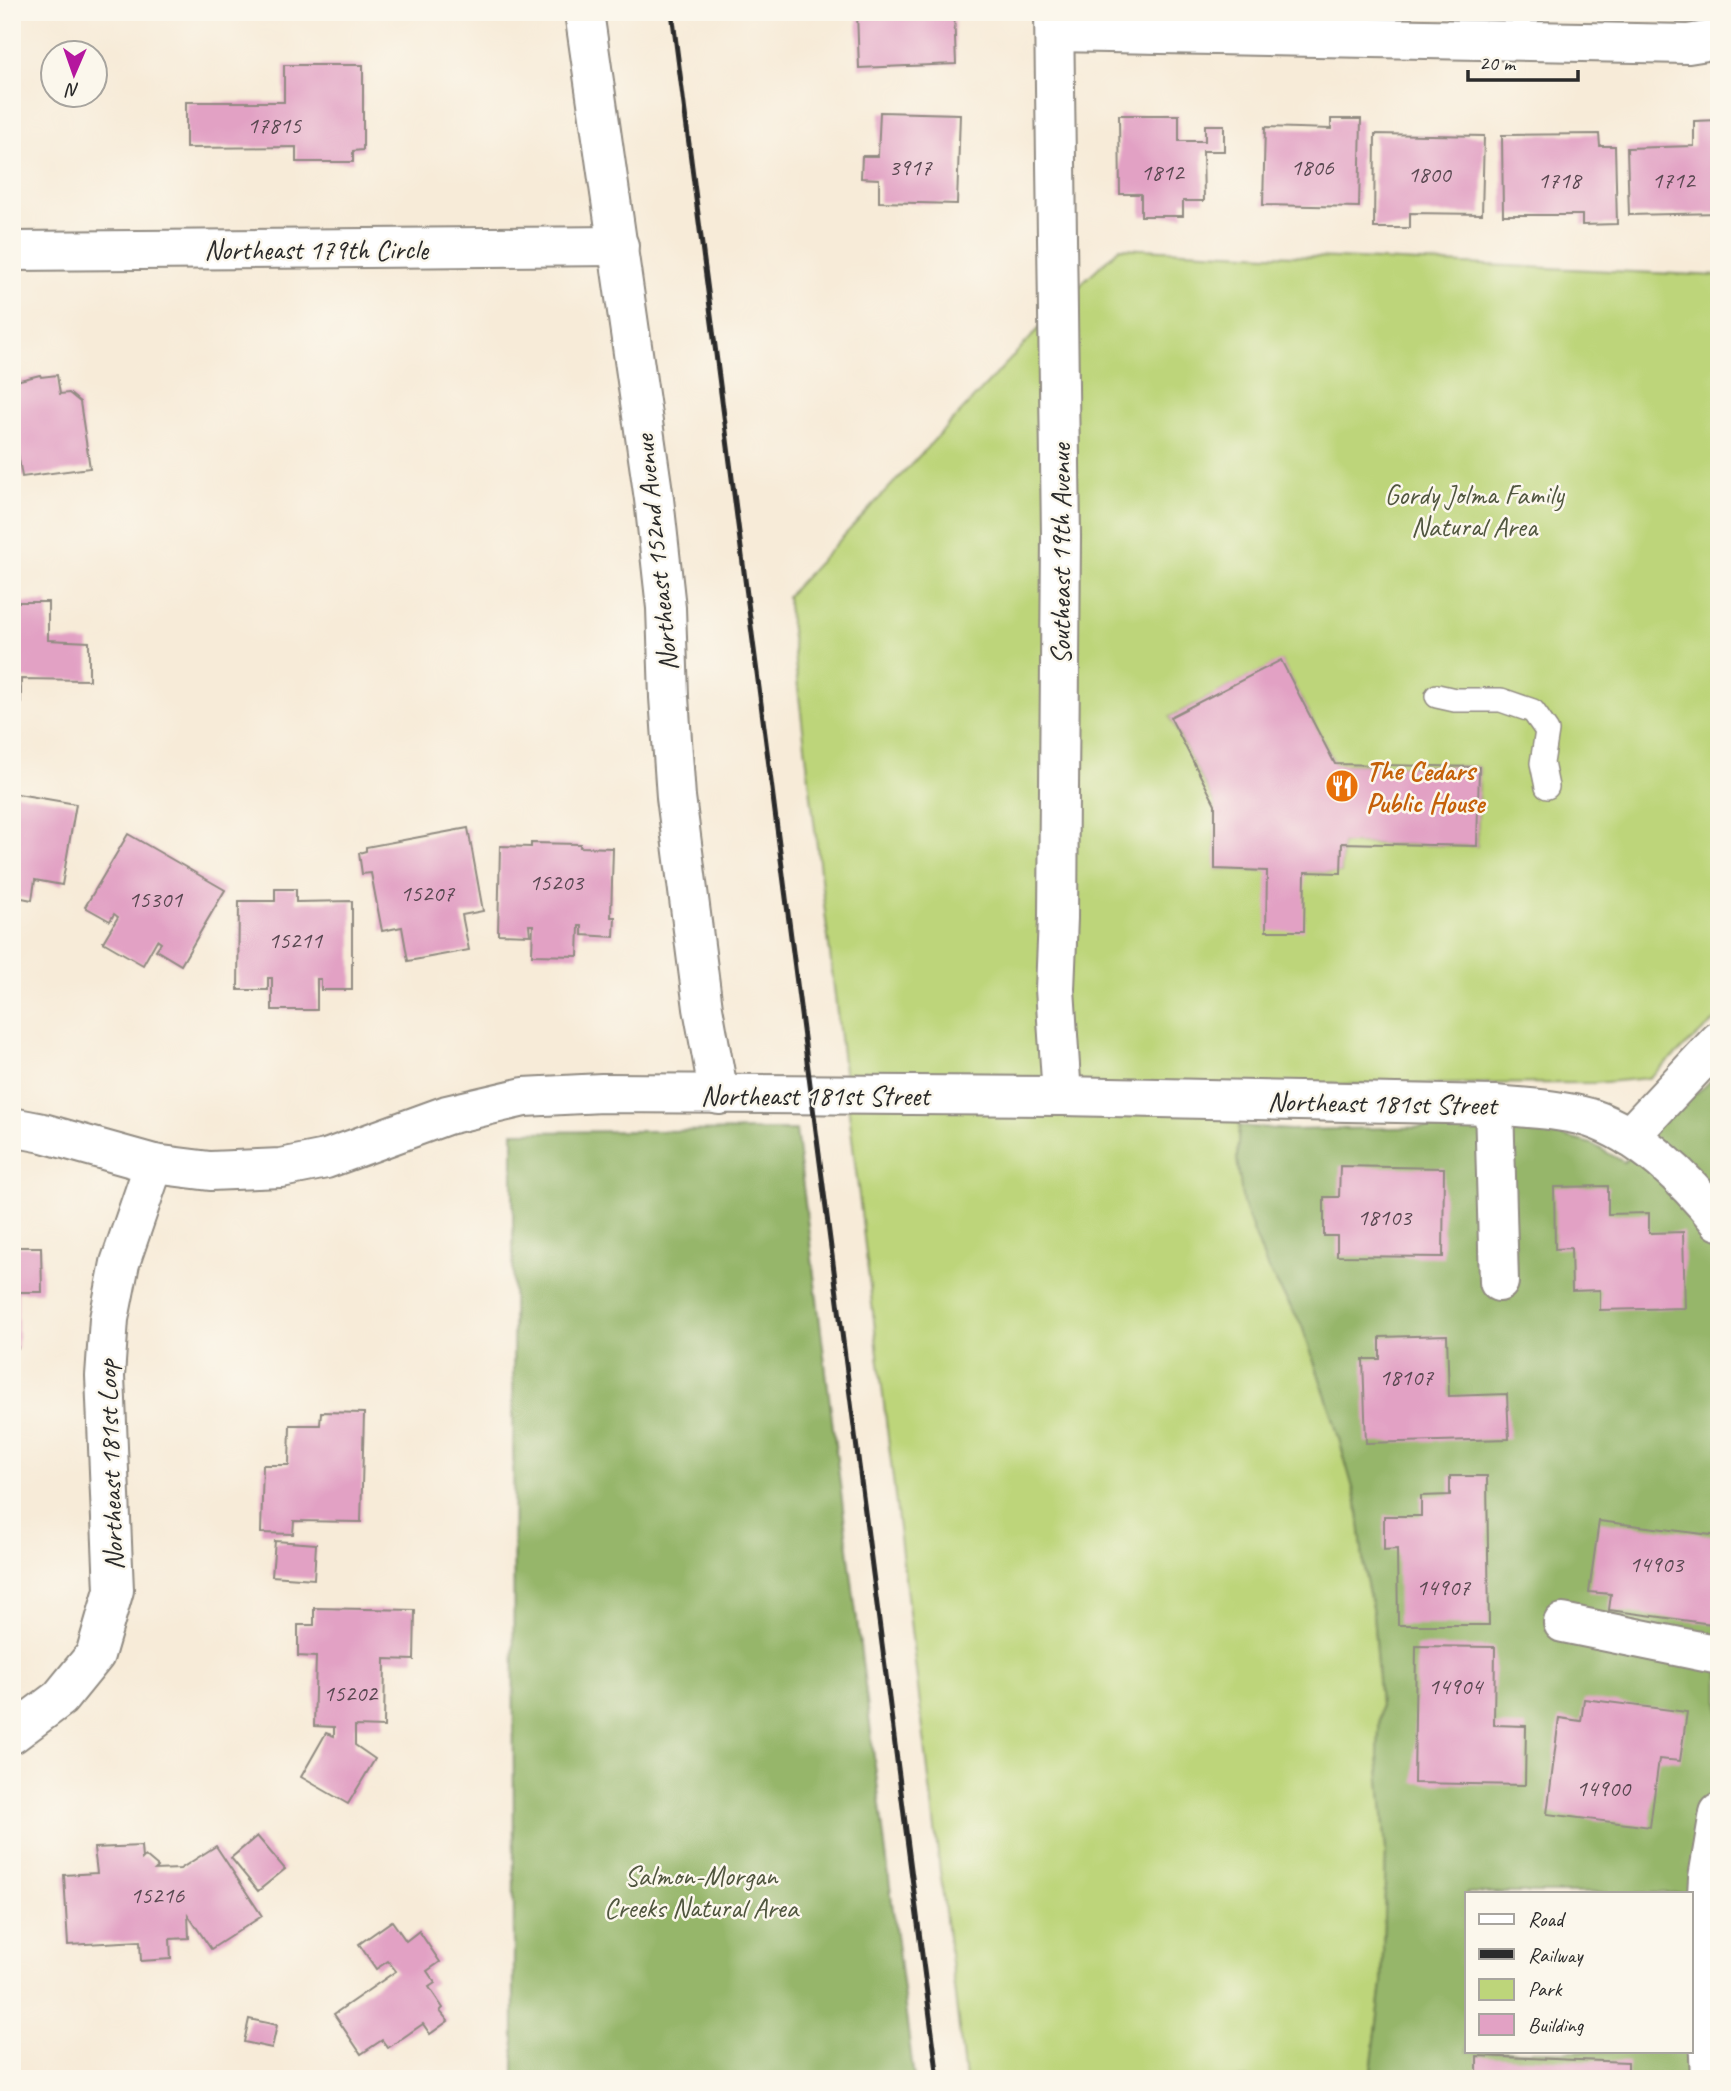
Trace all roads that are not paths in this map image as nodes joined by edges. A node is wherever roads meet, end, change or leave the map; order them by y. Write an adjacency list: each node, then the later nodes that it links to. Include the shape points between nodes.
1 (584, 12): 5 (street, Northeast 152nd Avenue)
2 (1054, 22): 3 (street); 11 (street, Southeast 19th Avenue, via 1061,537 1055,989)
3 (1430, 25): 4 (street, via 1688,44)
4 (1719, 39)
5 (619, 246): 6 (street, Northeast 179th Circle); 10 (street, Northeast 152nd Avenue, via 666,608 676,797)
6 (12, 251)
7 (1437, 696): 8 (lane, via 1500,699 1533,710 1547,731 1542,763)
8 (1547, 787)
9 (1719, 1041): 14 (street)
10 (719, 1095): 11 (street, Northeast 181st Street); 15 (street, Northeast 181st Street, via 524,1097 447,1115 326,1159 281,1168 210,1171)
11 (1062, 1096): 12 (street, Northeast 181st Street)
12 (1494, 1105): 14 (street, Northeast 181st Street, via 1590,1118); 17 (street)
13 (12, 1127): 15 (street, Northeast 181st Street)
14 (1629, 1137): 16 (street, Northeast 181st Street, via 1672,1171)
15 (154, 1164): 20 (street, Northeast 181st Loop, via 120,1263 108,1319 105,1376 114,1590 95,1655 60,1698)
16 (1719, 1221)
17 (1499, 1282)
18 (1563, 1623): 19 (street)
19 (1719, 1655)
20 (12, 1734)
21 (1719, 1813): 22 (street, via 1708,1878 1704,1945)
22 (1710, 2079)

